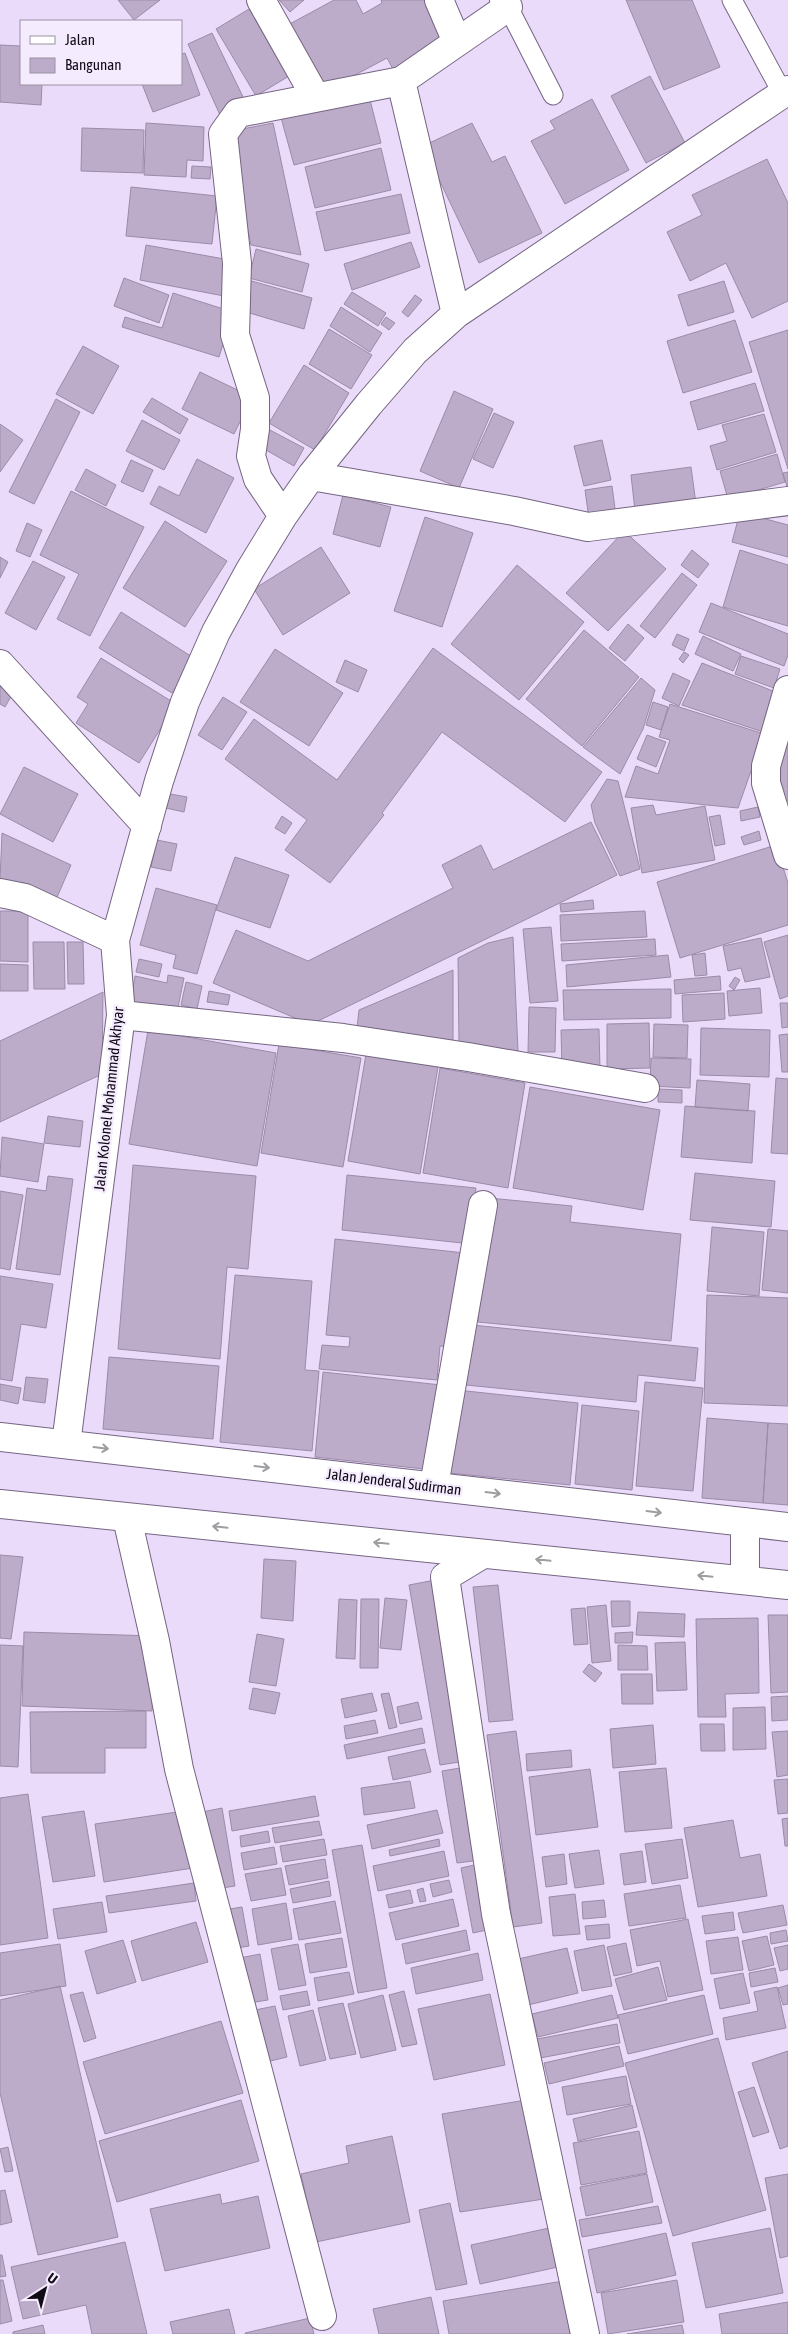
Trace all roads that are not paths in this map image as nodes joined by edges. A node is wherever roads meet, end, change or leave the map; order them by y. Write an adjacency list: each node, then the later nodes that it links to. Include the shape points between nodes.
1 (261, 0): 8 (street)
2 (439, 0): 5 (street)
3 (732, 0): 9 (lane)
4 (506, 4): 5 (street); 7 (lane)
5 (457, 42): 6 (street)
6 (401, 81): 8 (street); 10 (street)
7 (553, 95)
8 (315, 96): 13 (street, via 238,113 223,134 237,263 234,335 255,398 251,456 258,479)
9 (786, 98): 10 (street, Jalan Kolonel Mohammad Akhyar)
10 (456, 314): 11 (street, Jalan Kolonel Mohammad Akhyar, via 415,351)
11 (311, 476): 12 (street, via 588,527); 13 (street, Jalan Kolonel Mohammad Akhyar)
12 (788, 501)
13 (283, 516): 16 (street, Jalan Kolonel Mohammad Akhyar, via 220,625 185,702)
14 (0, 664): 16 (street)
15 (788, 690): 17 (street, via 766,766 766,783)
16 (148, 826): 19 (street, Jalan Kolonel Mohammad Akhyar)
17 (788, 855)
18 (0, 893): 19 (street, via 24,898)
19 (115, 940): 20 (street, Jalan Kolonel Mohammad Akhyar)
20 (121, 1015): 21 (street, via 343,1038); 24 (street, Jalan Kolonel Mohammad Akhyar)
21 (645, 1088)
22 (483, 1204): 25 (street)
23 (0, 1436): 24 (street, Jalan Jenderal Sudirman)
24 (66, 1444): 25 (street, Jalan Jenderal Sudirman, one-way to 25)
25 (434, 1486): 28 (street, Jalan Jenderal Sudirman, one-way to 28)
26 (0, 1504): 27 (street)
27 (127, 1518): 30 (street, one-way to 27); 33 (street, via 179,1769)
28 (745, 1522): 29 (street, Jalan Jenderal Sudirman); 31 (street)
29 (788, 1527)
30 (483, 1554): 31 (street, one-way to 30); 34 (street, via 445,1577 496,1914)
31 (745, 1580): 32 (street)
32 (788, 1585)
33 (322, 2316)
34 (585, 2334)

